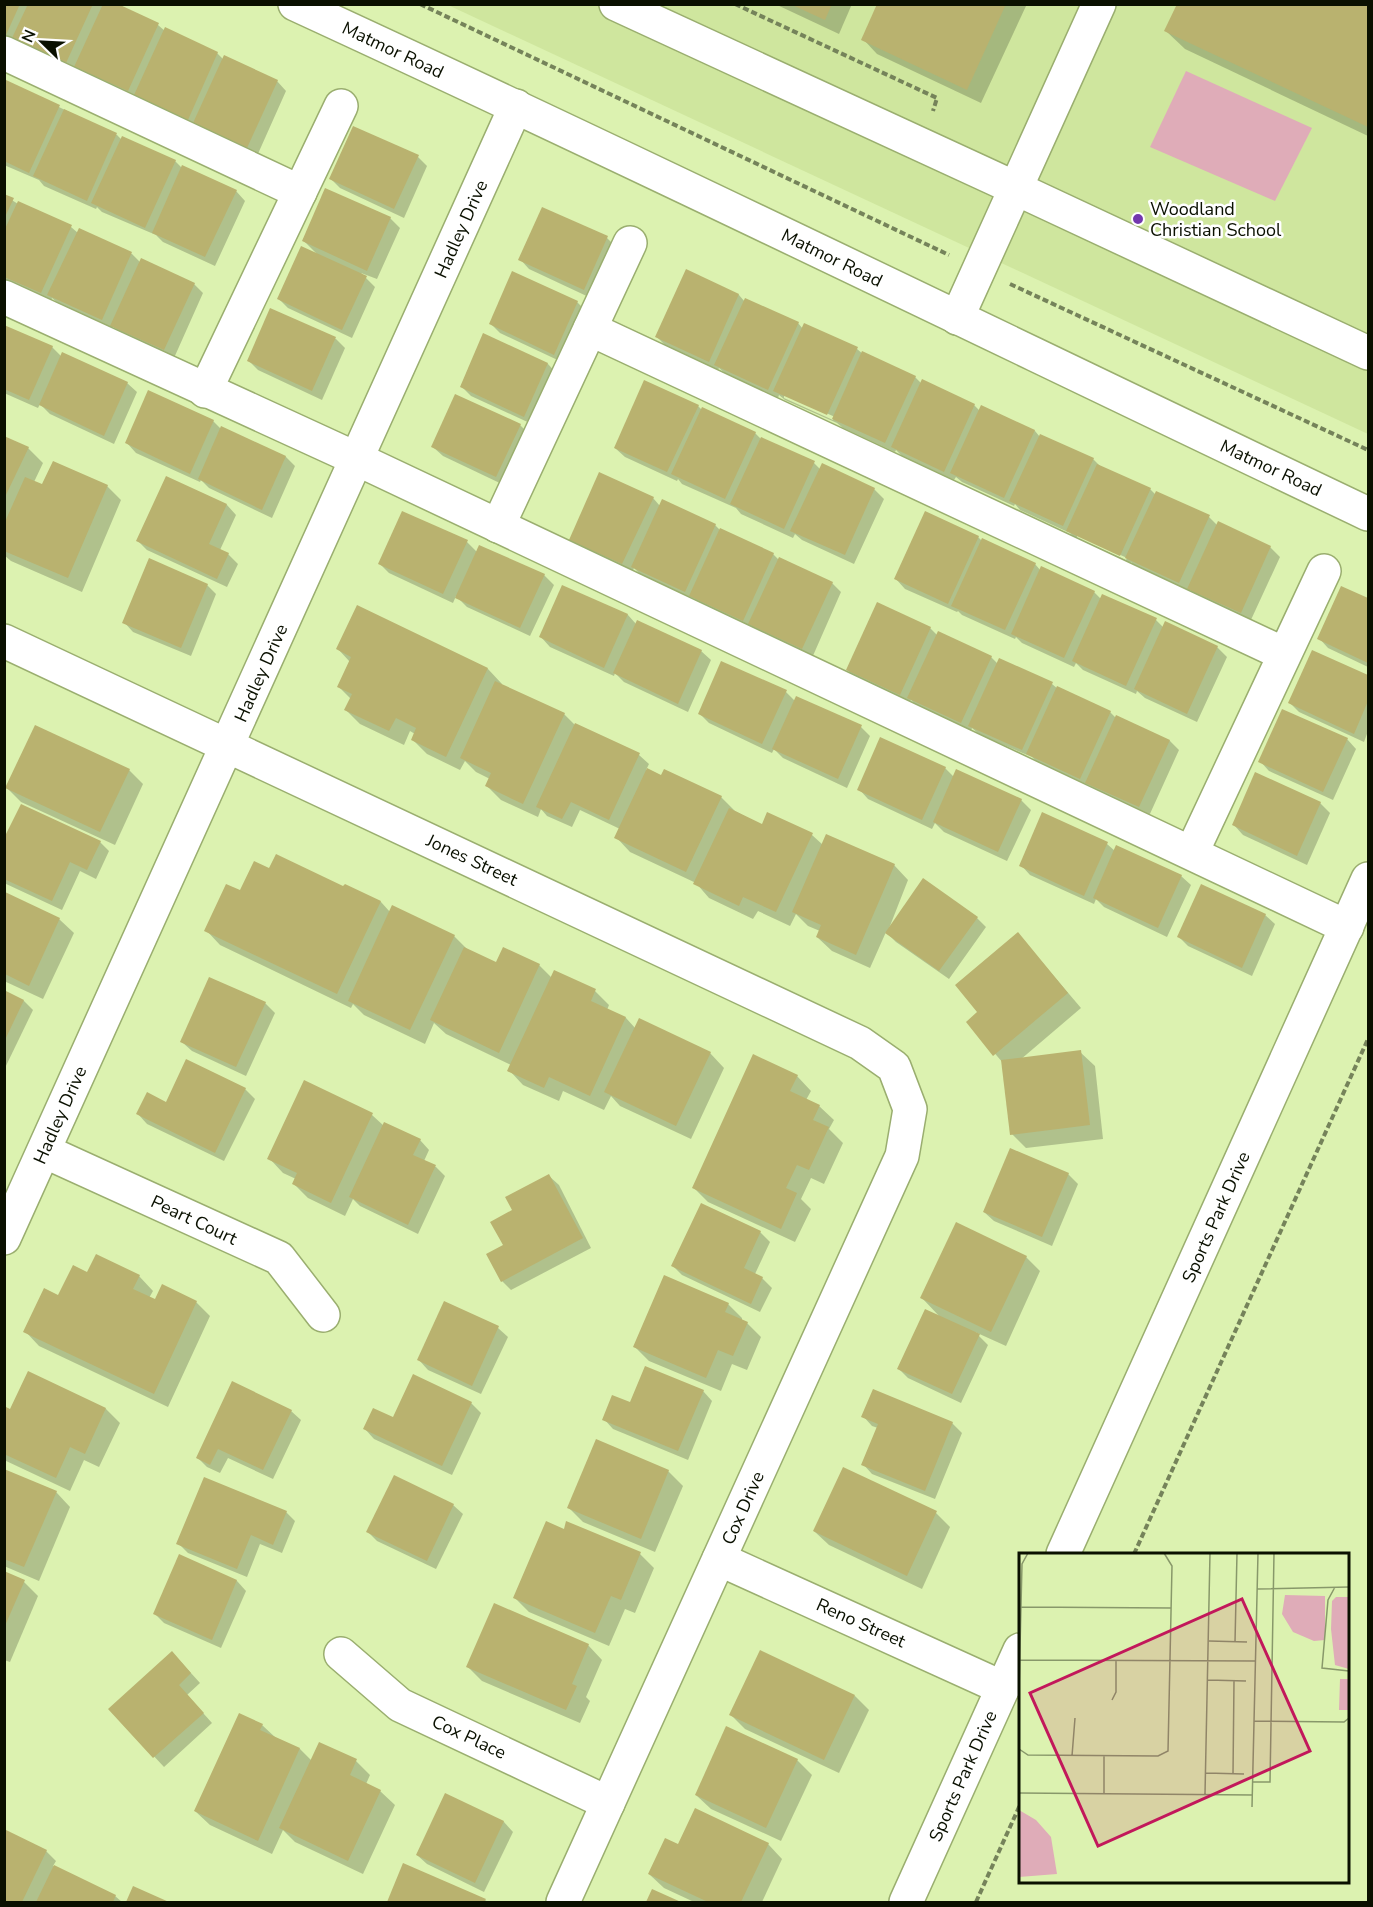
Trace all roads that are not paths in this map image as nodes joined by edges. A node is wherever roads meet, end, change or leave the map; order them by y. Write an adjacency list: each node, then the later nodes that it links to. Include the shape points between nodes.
1 (295, 4): 6 (street, Matmor Road)
2 (616, 4): 7 (street)
3 (1100, 4): 7 (street)
4 (4, 53): 8 (street)
5 (340, 106): 8 (street)
6 (516, 106): 11 (street, Matmor Road); 15 (street, Hadley Drive)
7 (1015, 188): 11 (street); 13 (street)
8 (300, 192): 14 (street)
9 (630, 243): 12 (street)
10 (4, 297): 14 (street)
11 (957, 318): 16 (street, Matmor Road)
12 (590, 329): 17 (street); 20 (street)
13 (1368, 353)
14 (205, 391): 15 (street)
15 (357, 459): 17 (street); 21 (street, Hadley Drive)
16 (1368, 514)
17 (498, 526): 22 (street)
18 (1323, 571): 20 (street)
19 (4, 641): 21 (street, Jones Street)
20 (1284, 654): 22 (street)
21 (228, 746): 25 (street, Jones Street, via 860,1042 894,1066); 26 (street, Hadley Drive)
22 (1192, 852): 24 (street)
23 (1368, 879): 24 (street, Sports Park Drive)
24 (1347, 927): 29 (street, Sports Park Drive)
25 (910, 1109): 30 (street, Cox Drive, via 902,1156)
26 (44, 1151): 27 (street, Hadley Drive); 28 (street, Peart Court, via 279,1258)
27 (4, 1238)
28 (323, 1316)
29 (1063, 1553)
30 (719, 1559): 33 (street, Reno Street); 34 (street, Cox Drive)
31 (1019, 1652): 33 (street, Sports Park Drive)
32 (341, 1654): 34 (street, Cox Place, via 400,1705)
33 (1004, 1688): 36 (street, Sports Park Drive)
34 (608, 1803): 35 (street, Cox Drive)
35 (563, 1902)
36 (906, 1902)

